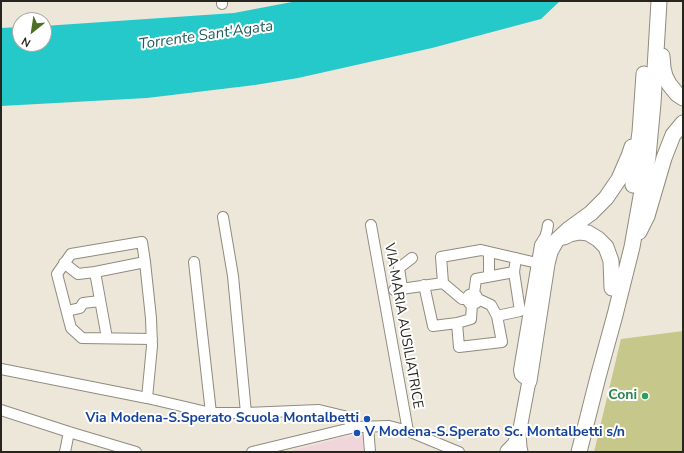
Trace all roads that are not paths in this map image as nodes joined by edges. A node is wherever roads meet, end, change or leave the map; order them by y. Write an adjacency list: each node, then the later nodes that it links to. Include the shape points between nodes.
1 (648, 1): 6 (highway)
2 (659, 1): 3 (highway)
3 (656, 43): 4 (highway, via 665,76 677,94); 11 (highway, via 648,157)
4 (683, 98)
5 (683, 123): 11 (highway, via 673,135 647,216)
6 (640, 132): 10 (highway, via 633,140 629,156 606,198); 24 (highway, via 631,199)
7 (223, 217): 37 (street, via 233,276)
8 (371, 225): 40 (street, VIA MARIA AUSILIATRICE)
9 (548, 225): 17 (street)
10 (556, 241): 24 (highway, via 580,232 598,239 606,247 612,261); 33 (highway, via 547,264)
11 (632, 247): 52 (highway)
12 (489, 252): 14 (street); 21 (street); 22 (street, via 482,250 441,257)
13 (412, 258): 23 (street, via 399,268 398,289)
14 (516, 258): 17 (street); 20 (street)
15 (145, 262): 18 (street, via 142,242 71,254); 19 (street); 31 (street)
16 (194, 262): 36 (street)
17 (537, 262): 33 (street, via 519,370 520,375)
18 (64, 263): 19 (street, via 78,274); 27 (street, via 57,274)
19 (94, 272): 26 (street)
20 (514, 272): 21 (street); 28 (street, via 520,310)
21 (489, 276): 25 (street, via 476,278)
22 (443, 283): 23 (street); 25 (street, via 462,299)
23 (424, 285): 29 (street, via 433,326)
24 (612, 288): 51 (highway)
25 (473, 299): 28 (street, via 490,305); 29 (street, via 471,319)
26 (100, 301): 27 (street, via 84,303 80,308); 30 (street)
27 (67, 311): 30 (street, via 71,328 82,338)
28 (497, 316): 29 (street, via 502,342 460,347)
29 (457, 323)
30 (107, 338): 31 (street)
31 (152, 339): 34 (street)
32 (1, 369): 34 (street)
33 (529, 381): 42 (main road)
34 (147, 398): 36 (street)
35 (1, 410): 41 (street)
36 (211, 413): 37 (street)
37 (246, 413): 39 (street, via 319,410 344,416)
38 (368, 426): 39 (street); 40 (street, via 389,426); 47 (street)
39 (355, 427): 43 (street)
40 (408, 431): 48 (street)
41 (69, 432): 44 (street); 45 (street)
42 (519, 434): 49 (main road); 50 (main road)
43 (280, 449): 46 (street)
44 (65, 452)
45 (136, 452)
46 (252, 452)
47 (370, 452)
48 (459, 452)
49 (509, 452)
50 (521, 452)
51 (569, 452)
52 (579, 452)

